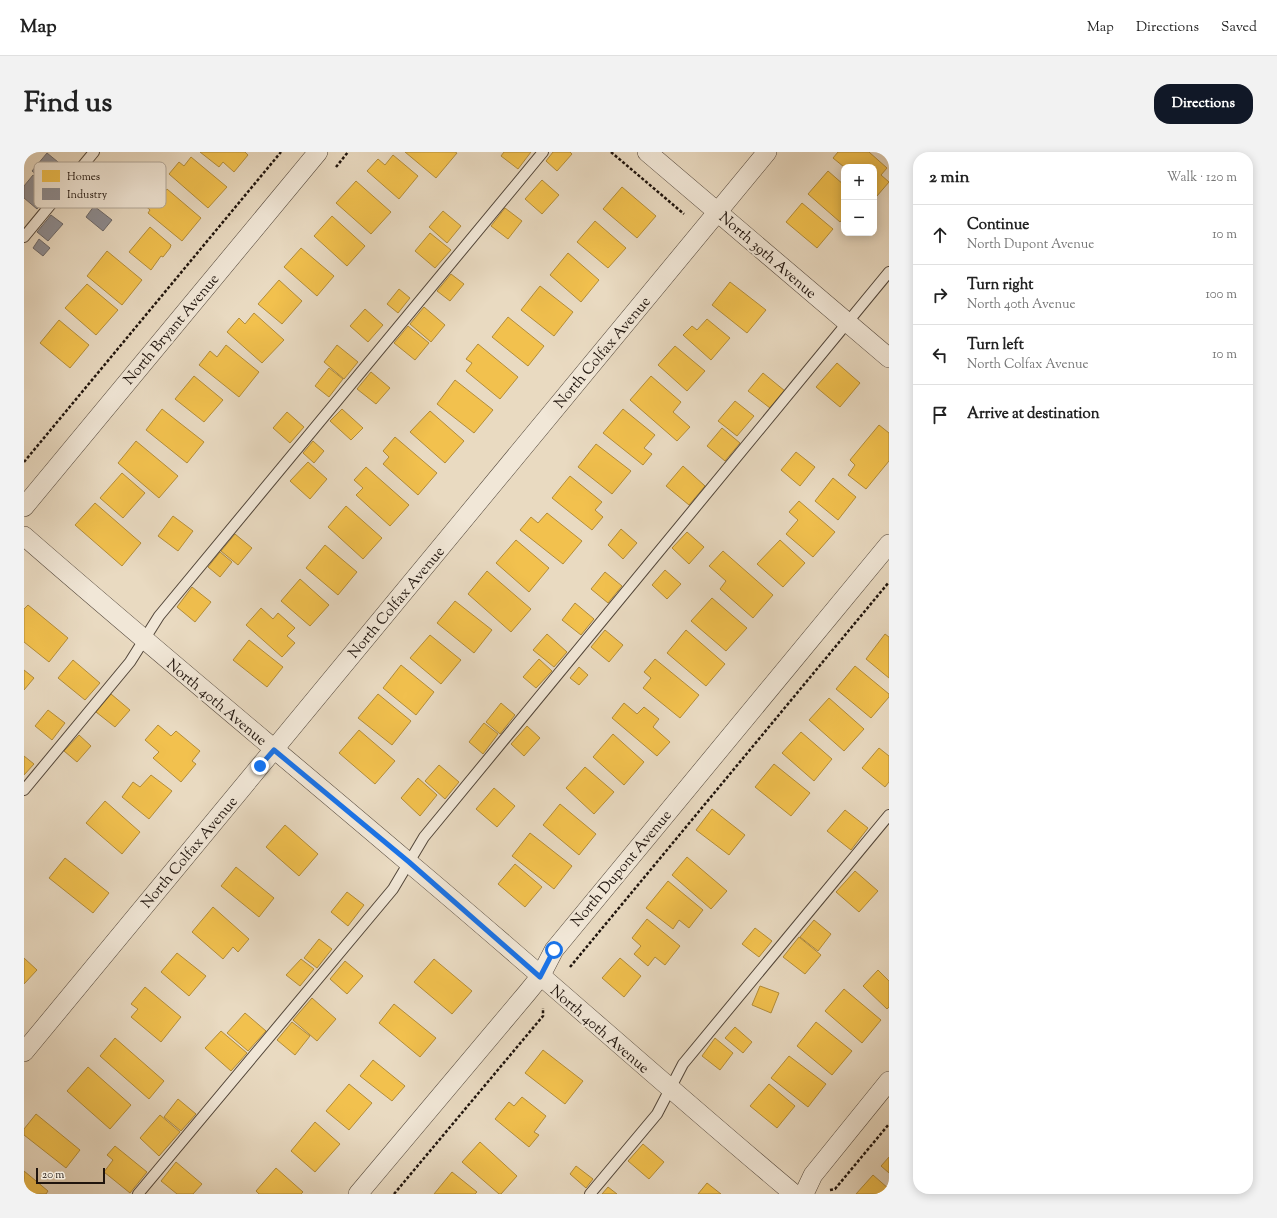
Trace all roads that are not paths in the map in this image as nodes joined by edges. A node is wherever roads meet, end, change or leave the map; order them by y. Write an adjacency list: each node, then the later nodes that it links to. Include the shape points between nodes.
1 (94, 152): 6 (lane)
2 (318, 152): 13 (street, North Bryant Avenue)
3 (543, 152): 16 (lane, via 159,616)
4 (647, 152): 8 (street, North 39th Avenue)
5 (767, 152): 8 (street, North Colfax Avenue)
6 (86, 162)
7 (48, 208): 9 (lane)
8 (718, 212): 11 (street, North 39th Avenue); 17 (street, North Colfax Avenue)
9 (24, 237)
10 (889, 272): 11 (lane)
11 (847, 323): 12 (street, North 39th Avenue); 20 (lane, via 424,838)
12 (889, 358)
13 (24, 507)
14 (24, 536): 16 (street, North 40th Avenue)
15 (889, 544): 21 (street, North Dupont Avenue, via 554,950)
16 (143, 640): 17 (street, North 40th Avenue); 18 (lane, via 130,662)
17 (274, 750): 20 (street, North 40th Avenue); 22 (street, North Colfax Avenue)
18 (24, 790)
19 (889, 815): 24 (lane, via 683,1064)
20 (409, 862): 21 (street, North 40th Avenue); 25 (lane, via 393,889)
21 (540, 977): 24 (street, North 40th Avenue); 26 (street, North Dupont Avenue)
22 (24, 1052)
23 (889, 1081): 29 (street, via 813,1175)
24 (670, 1089): 27 (lane, via 657,1114); 28 (street, North 40th Avenue)
25 (138, 1194)
26 (358, 1194)
27 (590, 1194)
28 (794, 1194)
29 (804, 1194)

